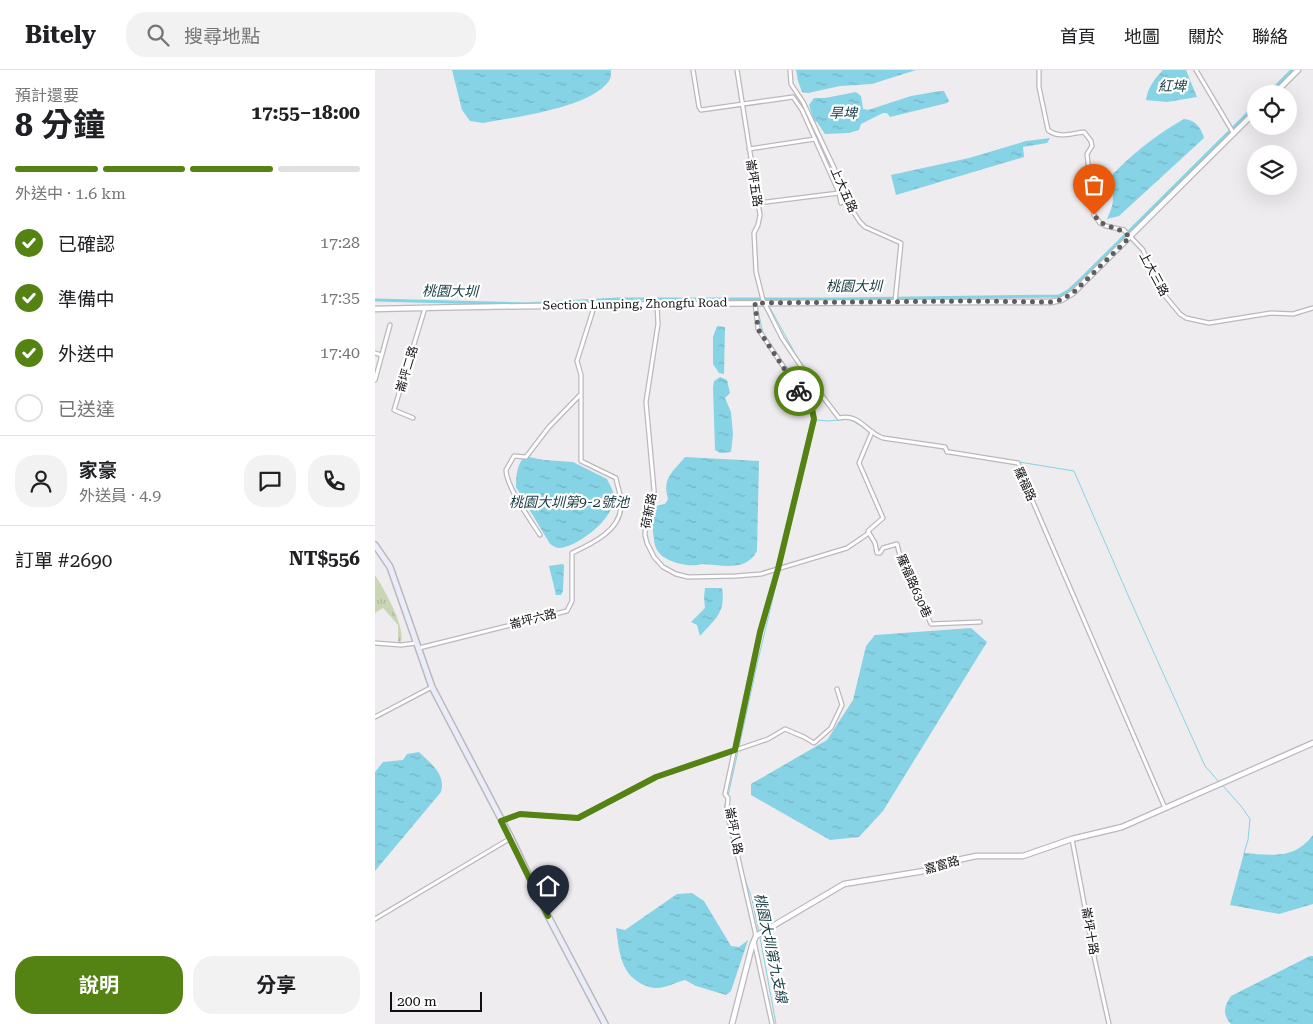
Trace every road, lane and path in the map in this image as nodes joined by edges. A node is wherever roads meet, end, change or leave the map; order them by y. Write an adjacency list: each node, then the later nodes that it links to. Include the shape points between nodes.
1 (693, 70): 10 (street, via 701,110)
2 (737, 70): 10 (street, 崙坪五路)
3 (790, 70): 8 (street, 上大五路, via 791,84)
4 (1039, 70): 18 (street, 上大三路, via 1039,87 1048,130 1061,136 1083,132 1092,146 1087,154 1094,215 1100,222 1124,230)
5 (1196, 70): 12 (street)
6 (1298, 70): 7 (street)
7 (1283, 85)
8 (798, 95): 9 (street); 20 (street, 上大五路, via 860,222 901,243)
9 (796, 100): 10 (street, via 792,96); 13 (street)
10 (741, 103): 14 (street, 崙坪五路)
11 (1247, 120): 12 (street, Section Lunping, Zhongfu Road)
12 (1233, 133): 18 (street, Section Lunping, Zhongfu Road)
13 (815, 139): 14 (street); 15 (street)
14 (749, 148): 17 (street, 崙坪五路)
15 (839, 193): 16 (street); 17 (street)
16 (841, 202)
17 (758, 204): 19 (street, 崙坪五路, via 760,215 754,233 756,272)
18 (1129, 236): 20 (street, Section Lunping, Zhongfu Road, via 1073,293 1061,300); 25 (street, 上大三路, via 1143,250 1165,296 1186,318 1221,322 1271,313 1293,314)
19 (764, 301): 20 (street, Section Lunping, Zhongfu Road); 21 (street, Section Lunping, Zhongfu Road); 33 (street, 羅福路, via 782,338 839,418 853,418)
20 (895, 302)
21 (755, 303): 23 (street, Section Lunping, Zhongfu Road); 37 (street, 崙坪八路, via 758,329 812,409 814,419)
22 (595, 304): 23 (street, Section Lunping, Zhongfu Road); 24 (street, Section Lunping, Zhongfu Road); 31 (street, 崙坪六路, via 577,361)
23 (657, 304): 37 (street, 荷新路, via 658,324 646,402 654,490 646,516 647,543 663,567 676,574 736,576)
24 (425, 308): 26 (street, Section Lunping, Zhongfu Road); 32 (street, 崙坪二路, via 394,410)
25 (1313, 308)
26 (375, 309)
27 (390, 325): 29 (street)
28 (375, 353): 29 (street)
29 (381, 355): 30 (street)
30 (375, 380)
31 (581, 395): 35 (street, via 549,427 526,457 514,456 506,470 518,500); 40 (street, 崙坪六路, via 581,461 615,478 621,504 614,524 596,542 572,553 571,601 567,611)
32 (413, 418)
33 (871, 432): 34 (street, 荷新路, via 859,463 883,518); 46 (street, 羅福路, via 883,438 1019,464)
34 (869, 533): 37 (street, 荷新路, via 847,548); 38 (street, 羅福路630巷, via 877,554 883,548 897,544 931,624)
35 (540, 535)
36 (375, 545): 40 (main road, via 390,567)
37 (778, 569): 45 (street, 崙坪八路, via 760,632)
38 (980, 622)
39 (375, 643): 40 (street)
40 (417, 646): 41 (main road)
41 (432, 688): 43 (street); 47 (main road)
42 (837, 689): 45 (street, via 842,705 831,728 819,740 813,743 785,729 768,739)
43 (375, 717)
44 (1313, 743): 46 (street, 嘉富路)
45 (735, 750): 47 (street, via 656,777 578,818 520,814); 51 (street, 崙坪八路, via 725,794)
46 (1165, 809): 49 (street, 嘉富路, via 1122,827)
47 (501, 821): 48 (main road)
48 (511, 838): 50 (street); 52 (main road)
49 (1072, 838): 51 (street, 嘉富路, via 1023,856 976,856 939,864 924,871 844,884); 55 (street, 崙坪十路)
50 (375, 919)
51 (755, 938): 53 (street); 54 (street, 崙坪八路)
52 (605, 1024)
53 (732, 1024)
54 (772, 1024)
55 (1109, 1024)

